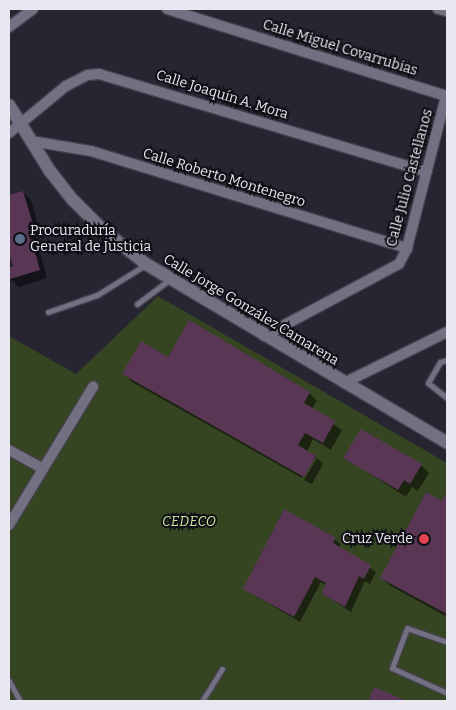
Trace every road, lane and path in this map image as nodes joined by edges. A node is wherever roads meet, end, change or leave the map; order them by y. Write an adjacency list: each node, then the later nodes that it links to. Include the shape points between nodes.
1 (33, 9): 7 (street)
2 (167, 9): 6 (street, Calle Miguel Covarrubias)
3 (196, 9): 6 (street)
4 (438, 9): 5 (street)
5 (447, 11)
6 (186, 14): 8 (street, Calle Miguel Covarrubias)
7 (9, 27)
8 (447, 96): 13 (street, Calle Julio Castellanos)
9 (9, 105): 10 (street, Calle Jorge González Camarena)
10 (20, 124): 11 (street); 12 (street, Calle Jorge González Camarena); 13 (street, Calle Joaquín A. Mora, via 71,82 100,74)
11 (9, 133)
12 (31, 142): 14 (street, Calle Roberto Montenegro, via 91,151); 15 (street, Calle Jorge González Camarena, via 73,200 102,229)
13 (427, 172): 14 (street, Calle Julio Castellanos)
14 (407, 248): 20 (street, Calle Julio Castellanos, via 392,269)
15 (146, 264): 16 (street, Calle Jorge González Camarena); 18 (lane, via 97,295)
16 (169, 280): 17 (lane); 20 (street, Calle Jorge González Camarena)
17 (137, 304)
18 (48, 312)
19 (447, 332): 22 (street)
20 (264, 336): 22 (street, Calle Jorge González Camarena)
21 (447, 360): 24 (lane, via 440,362 428,381)
22 (344, 383): 25 (street, Calle Jorge González Camarena)
23 (92, 387): 27 (street)
24 (447, 398)
25 (446, 440)
26 (9, 450): 27 (street)
27 (42, 468): 28 (street)
28 (9, 524)
29 (447, 642): 32 (lane, via 407,628 392,668)
30 (222, 668): 34 (lane)
31 (9, 681): 33 (lane)
32 (447, 693)
33 (20, 701)
34 (202, 701)

